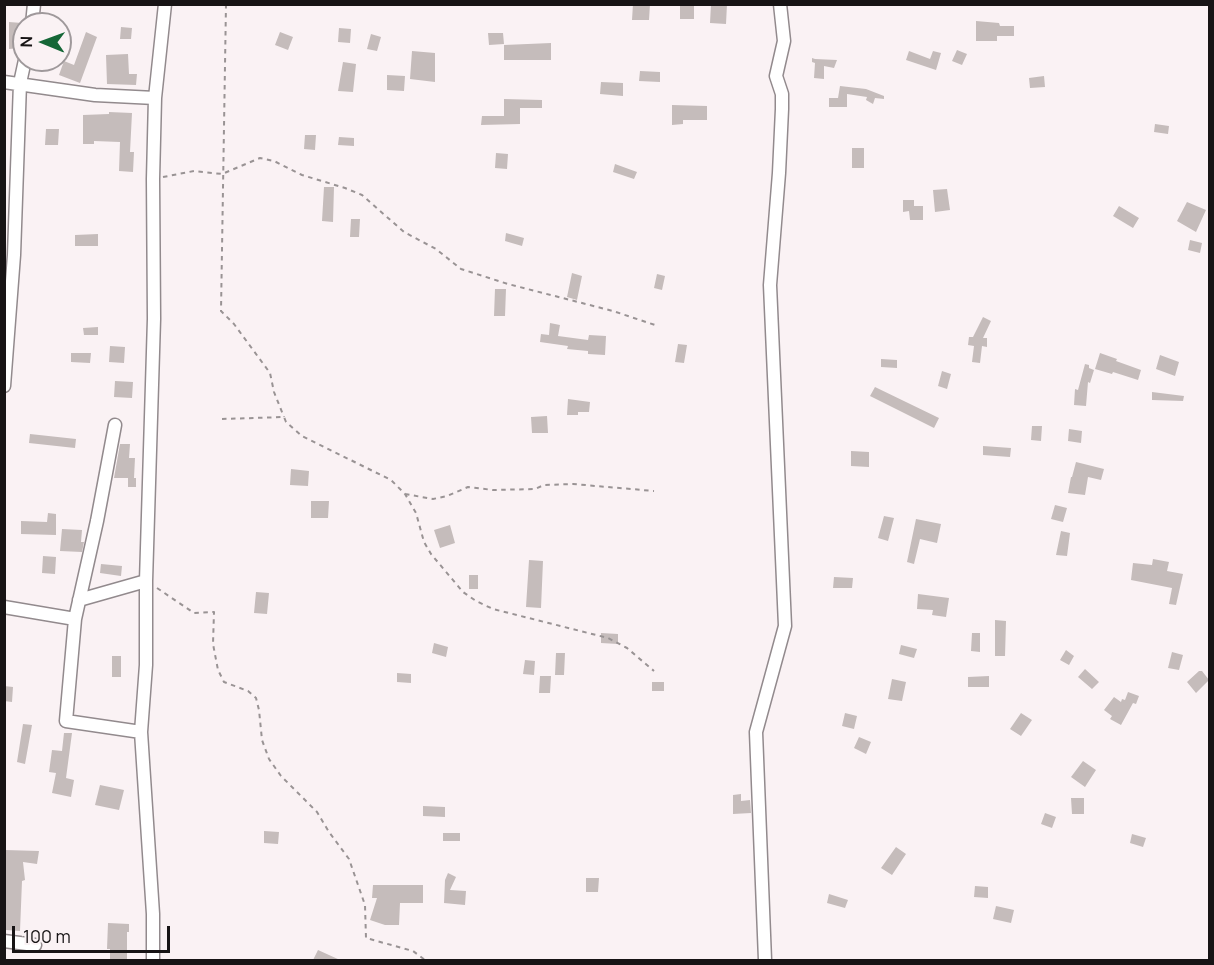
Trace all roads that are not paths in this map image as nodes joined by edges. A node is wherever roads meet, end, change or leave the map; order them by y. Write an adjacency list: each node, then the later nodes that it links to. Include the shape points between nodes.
1 (165, 4): 6 (street)
2 (780, 4): 17 (street, via 784,41 776,76 782,109 770,285 785,626 756,732)
3 (22, 72): 5 (street)
4 (4, 82): 5 (street)
5 (20, 83): 6 (street, via 95,95); 7 (street, via 14,255)
6 (155, 98): 9 (street, via 154,319)
7 (4, 386)
8 (115, 425): 10 (street)
9 (146, 581): 10 (street); 13 (street)
10 (79, 600): 12 (street)
11 (5, 604): 12 (street)
12 (75, 619): 13 (street, via 66,721)
13 (141, 732): 16 (street)
14 (4, 941): 15 (street)
15 (35, 945)
16 (153, 960)
17 (765, 960)

